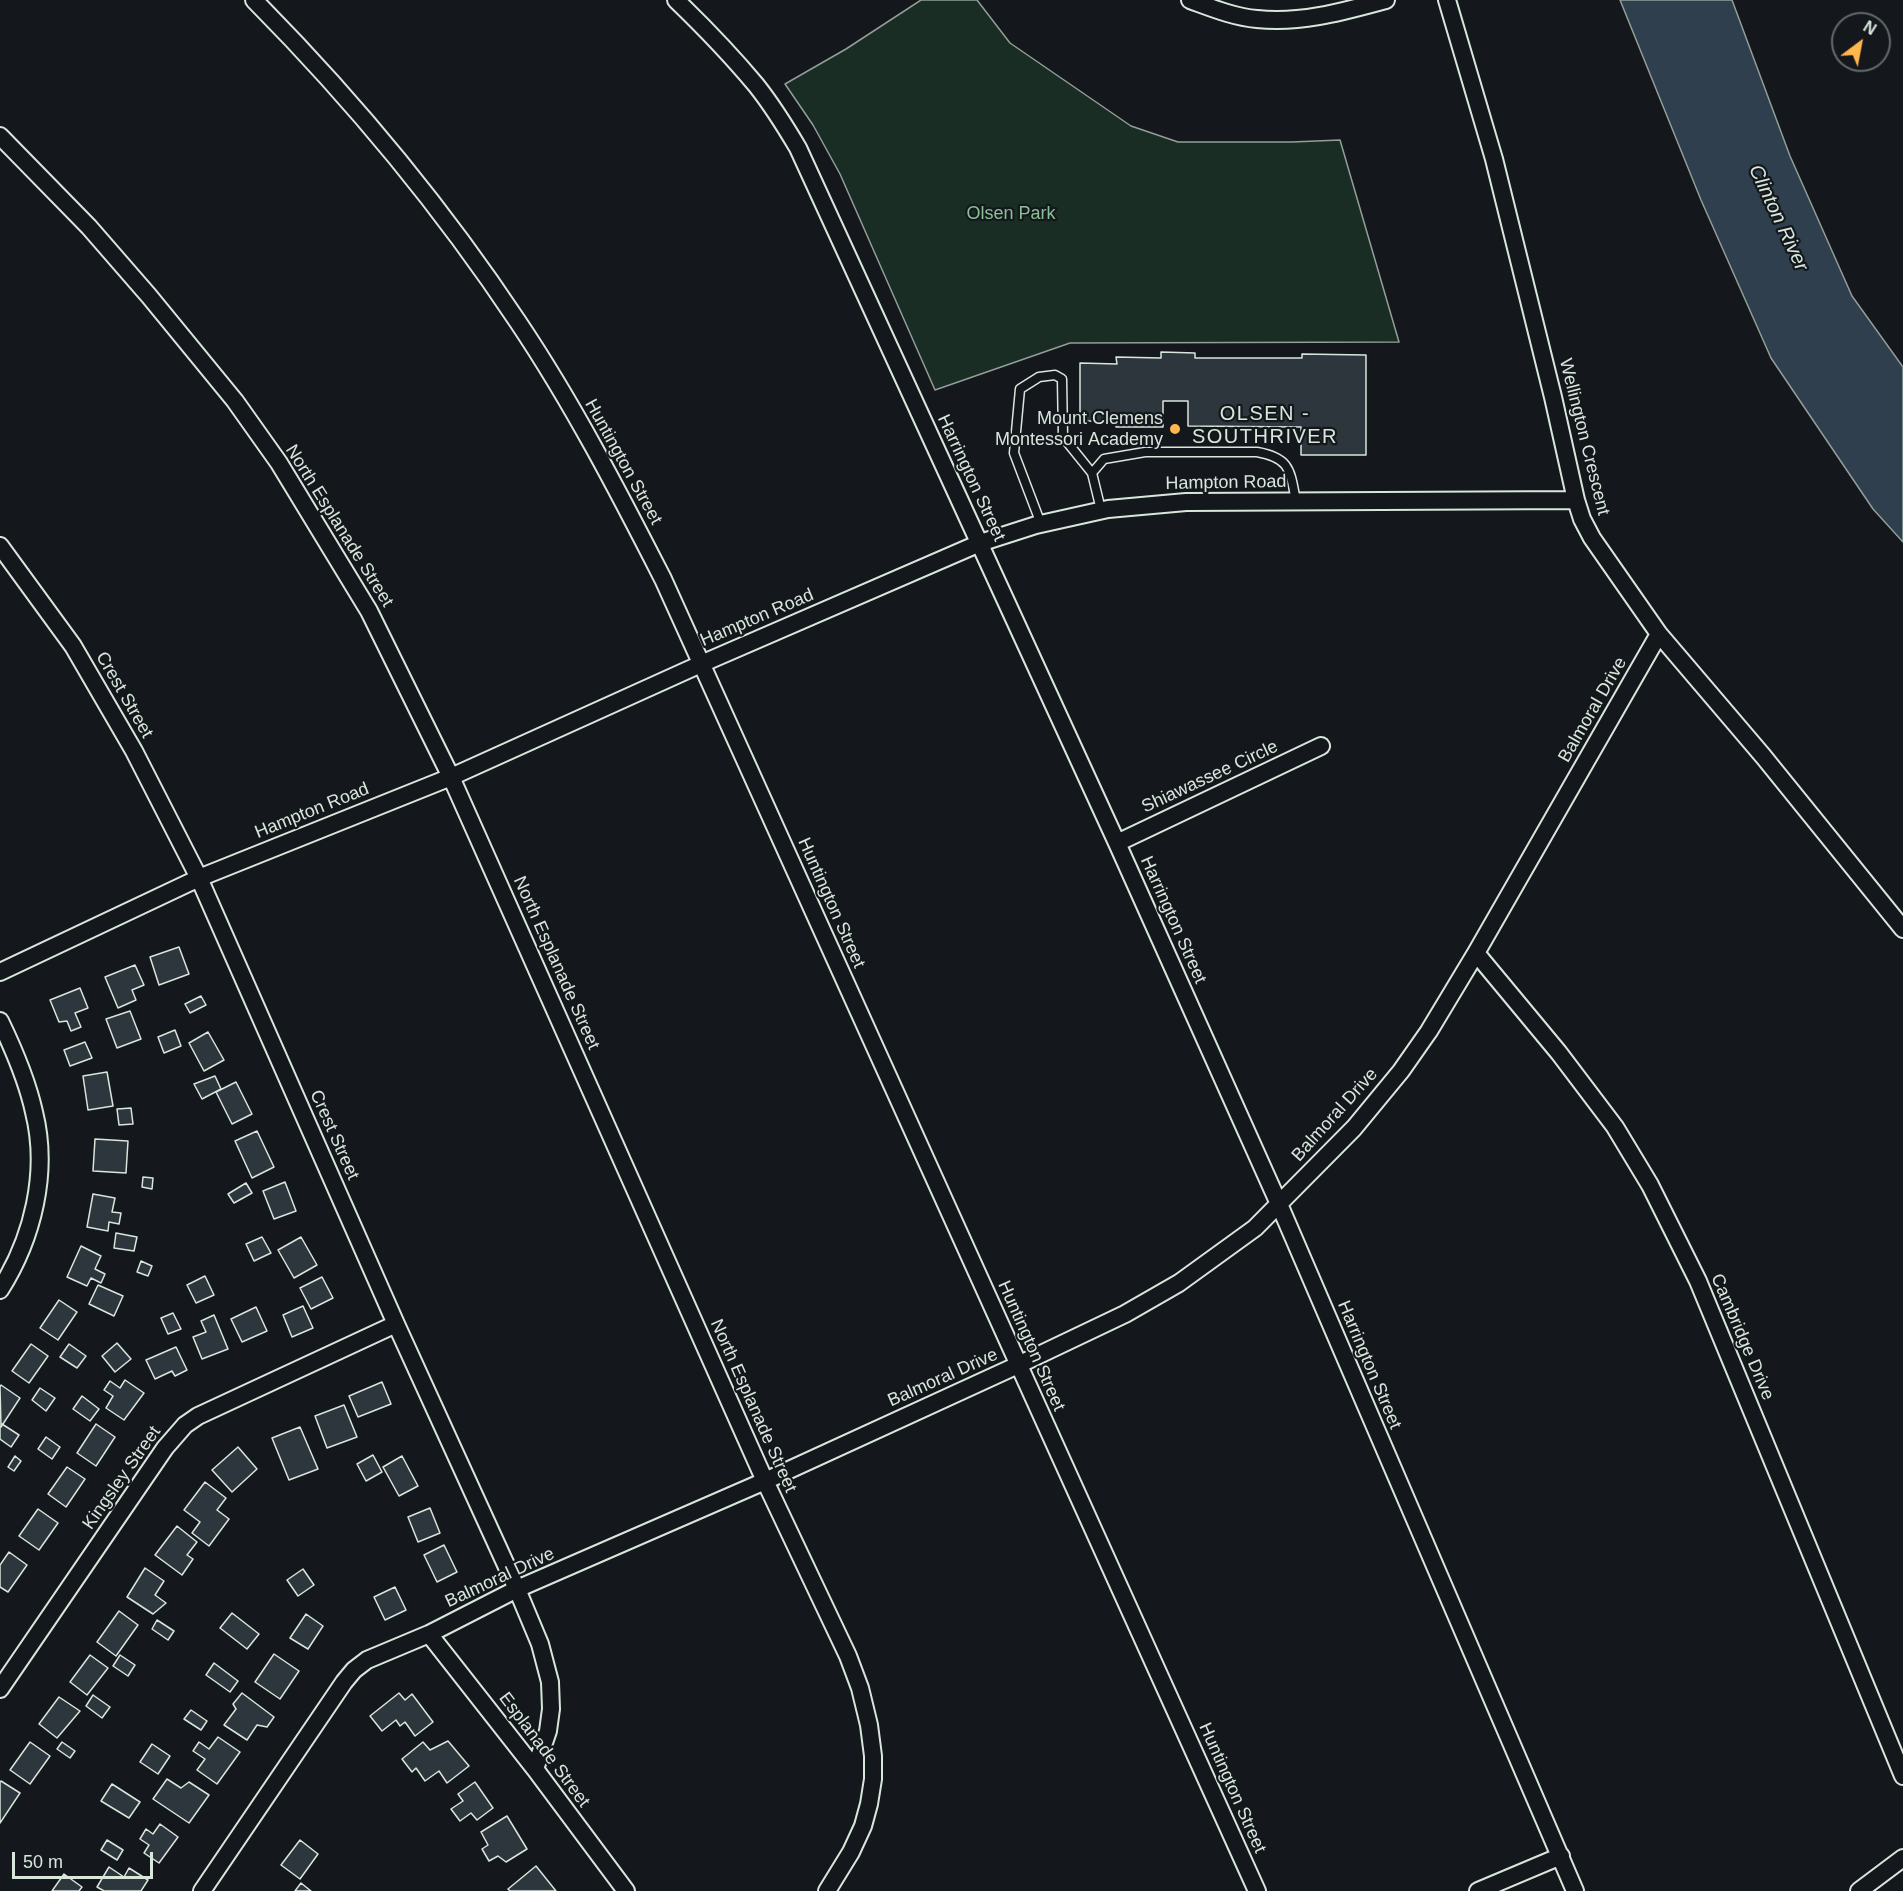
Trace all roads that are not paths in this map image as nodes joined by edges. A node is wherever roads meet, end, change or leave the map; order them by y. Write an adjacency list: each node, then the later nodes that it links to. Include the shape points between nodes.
1 (254, 0): 15 (street, Huntington Street, via 388,147 519,322 623,499)
2 (676, 0): 12 (street, Harrington Street, via 757,86 798,148)
3 (1190, 0): 4 (street, via 1247,17 1284,20)
4 (1386, 0)
5 (1447, 0): 8 (street, Wellington Crescent, via 1494,159)
6 (0, 136): 17 (street, North Esplanade Street, via 89,227 149,296 235,401 279,463 369,611)
7 (1092, 473): 9 (lane, via 1104,459 1145,452 1257,452 1275,455 1290,471); 10 (lane); 11 (lane, via 1064,437 1062,379 1055,375 1039,377 1020,389 1014,453)
8 (1576, 500): 9 (street, Hampton Road); 14 (street, Wellington Crescent, via 1592,538)
9 (1296, 501): 10 (street, Hampton Road, via 1186,502)
10 (1101, 510): 11 (street, Hampton Road)
11 (1041, 524): 12 (street, Hampton Road)
12 (980, 543): 15 (street, Hampton Road); 18 (street, Harrington Street)
13 (0, 546): 19 (street, Crest Street, via 73,646 134,751)
14 (1659, 634): 20 (street, Wellington Crescent); 21 (street, Balmoral Drive)
15 (701, 664): 17 (street, Hampton Road); 27 (street, Huntington Street)
16 (1321, 746): 18 (street, Shiawassee Circle)
17 (451, 777): 19 (street, Hampton Road); 28 (street, North Esplanade Street)
18 (1117, 843): 24 (street, Harrington Street)
19 (199, 878): 22 (street, Hampton Road); 26 (street, Crest Street)
20 (1903, 929)
21 (1476, 953): 24 (street, Balmoral Drive, via 1401,1071 1354,1128); 33 (street, Cambridge Drive, via 1615,1127 1650,1185 1698,1281)
22 (0, 972)
23 (0, 1021): 25 (street, via 18,1059 34,1113 39,1183 22,1248)
24 (1279, 1204): 27 (street, Balmoral Drive, via 1255,1228 1179,1283 1125,1314); 34 (street, Harrington Street)
25 (0, 1290)
26 (396, 1324): 29 (street, Crest Street); 31 (street, Kingsley Street, via 185,1425 165,1448)
27 (1018, 1365): 28 (street, Balmoral Drive); 39 (street, Huntington Street)
28 (765, 1481): 29 (street, Balmoral Drive); 38 (street, North Esplanade Street, via 848,1656 869,1725 873,1779 869,1804 851,1852)
29 (517, 1589): 30 (street, Balmoral Drive); 32 (street, Crest Street, via 540,1644 550,1682 548,1731)
30 (429, 1634): 32 (street, Esplanade Street); 36 (street, Balmoral Drive, via 367,1660 354,1670)
31 (0, 1689)
32 (535, 1769): 37 (street, Esplanade Street)
33 (1903, 1776)
34 (1561, 1856): 40 (street); 41 (street, Harrington Street)
35 (1903, 1858): 42 (street)
36 (202, 1891)
37 (626, 1891)
38 (827, 1891)
39 (1257, 1891)
40 (1478, 1891)
41 (1575, 1891)
42 (1859, 1891)

